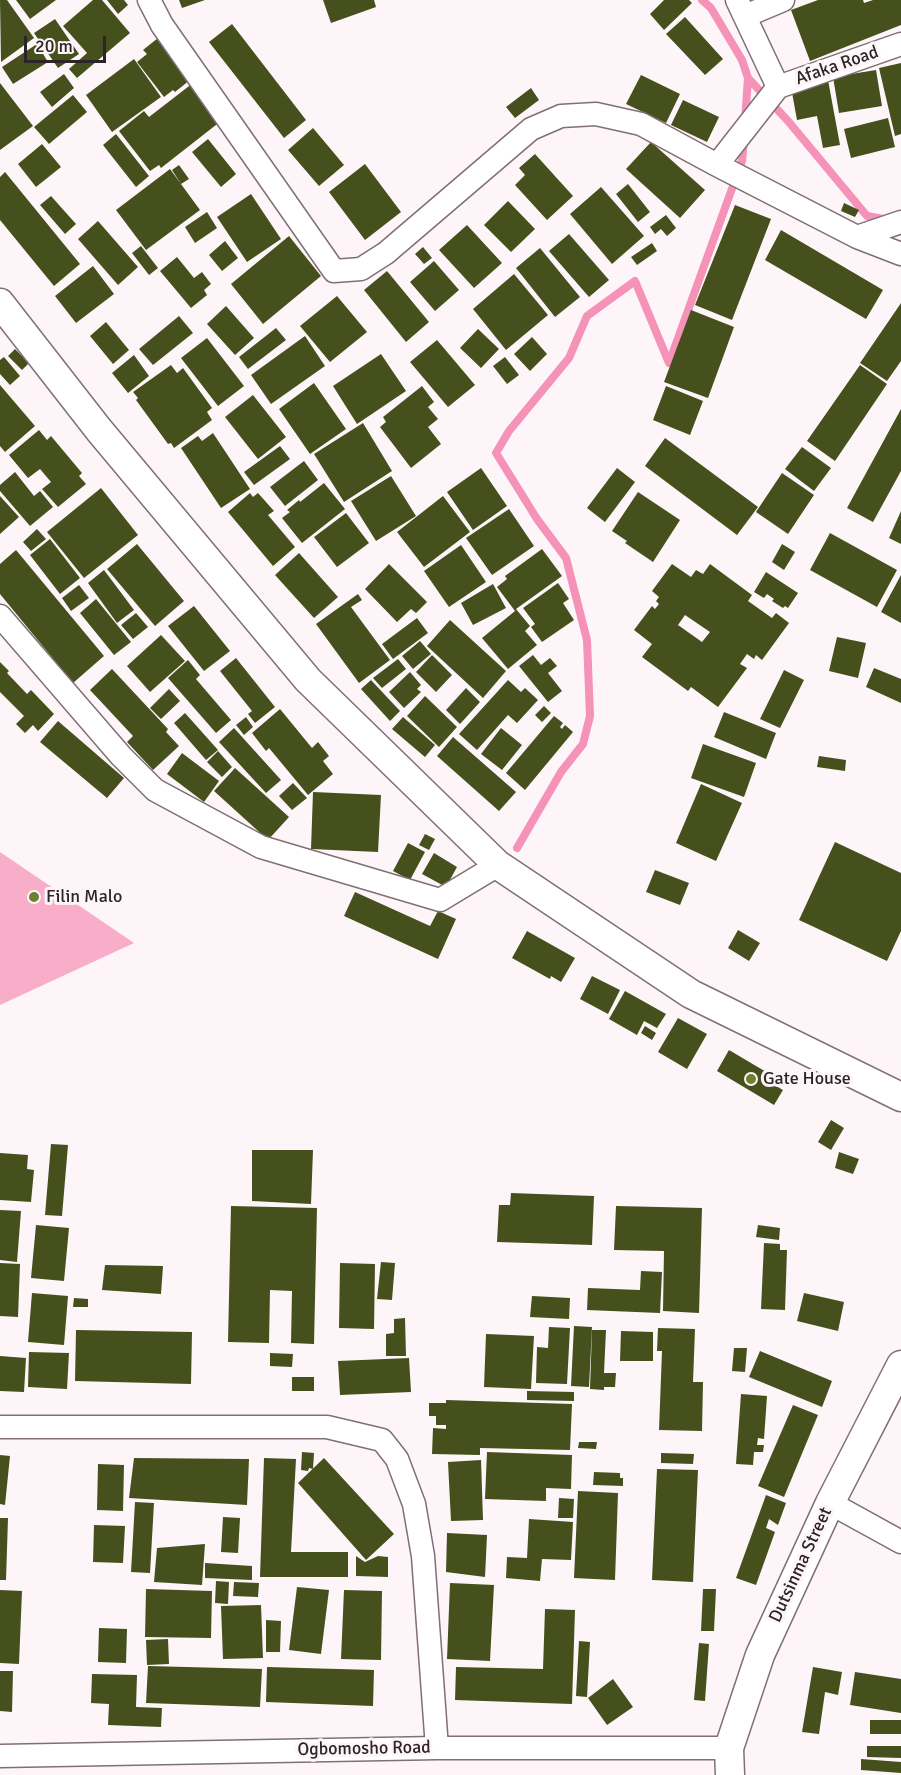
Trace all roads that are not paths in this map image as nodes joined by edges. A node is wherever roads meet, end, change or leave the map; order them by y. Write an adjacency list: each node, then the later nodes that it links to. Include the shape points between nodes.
1 (149, 0): 6 (street, via 162,25 334,271 361,269 386,253 531,129 561,116 596,114 641,124)
2 (783, 0): 3 (street)
3 (741, 8): 5 (street, Afaka Road)
4 (901, 44): 5 (street, Afaka Road)
5 (778, 87): 6 (street)
6 (717, 165): 8 (street)
7 (891, 226): 8 (street)
8 (857, 237): 9 (street)
9 (901, 254)
10 (0, 303): 12 (street, via 99,430 308,680)
11 (0, 616): 12 (street, via 155,790 261,847 440,900)
12 (498, 865): 13 (street, via 691,994)
13 (901, 1097)
14 (901, 1365): 16 (street, Dutsinma Street)
15 (0, 1427): 18 (street, via 327,1427 382,1440 397,1459 414,1504 423,1556)
16 (830, 1503): 17 (street); 20 (street, Dutsinma Street, via 760,1655)
17 (901, 1542)
18 (437, 1748): 19 (street, Ogbomosho Road); 20 (street, Ogbomosho Road)
19 (0, 1756)
20 (730, 1762)

